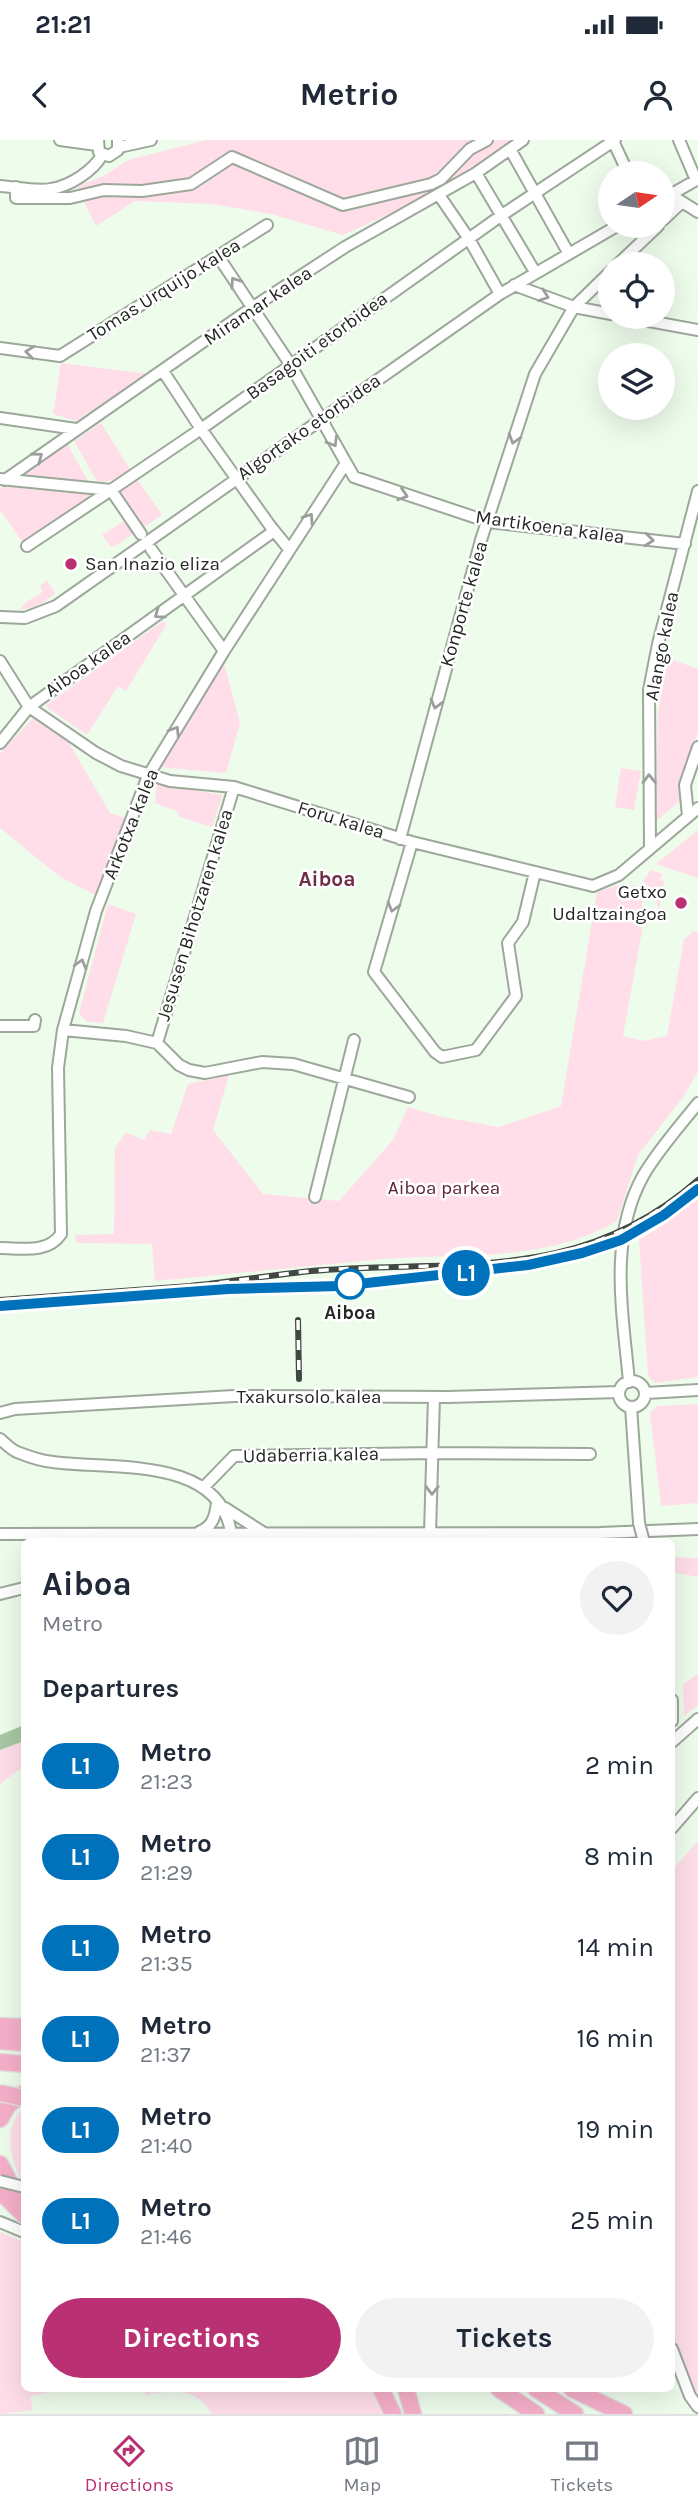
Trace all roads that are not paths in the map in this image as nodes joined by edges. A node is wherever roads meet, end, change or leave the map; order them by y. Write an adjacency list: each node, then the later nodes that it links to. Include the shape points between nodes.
1 (60, 140): 8 (street)
2 (151, 140): 7 (street)
3 (487, 140): 14 (street, via 431,184 343,205 232,157 191,184 150,190 16,198)
4 (523, 140): 9 (street, Miramar kalea)
5 (680, 140): 12 (street)
6 (614, 141): 10 (street); 17 (street, Basagoiti etorbidea)
7 (119, 144): 8 (street, via 113,155)
8 (99, 147): 14 (street, via 97,164 51,190)
9 (510, 149): 11 (street, Miramar kalea); 17 (street)
10 (623, 161)
11 (477, 173): 16 (street, Miramar kalea); 22 (street)
12 (697, 179): 15 (street)
13 (0, 187): 14 (street)
14 (16, 187)
15 (676, 192)
16 (439, 195): 26 (street); 34 (street, Miramar kalea, via 345,247)
17 (534, 195): 22 (street, Basagoiti etorbidea); 28 (street)
18 (676, 200): 19 (street)
19 (682, 202): 20 (street); 21 (street)
20 (676, 208)
21 (698, 212)
22 (502, 215): 26 (street, Basagoiti etorbidea); 30 (street)
23 (267, 225): 29 (street, Tomas Urquijo kalea)
24 (598, 237): 28 (street, Algortako etorbidea)
25 (645, 238): 27 (street)
26 (469, 239): 33 (street); 40 (street, Basagoiti etorbidea)
27 (631, 252)
28 (569, 254): 30 (street, Algortako etorbidea)
29 (218, 256): 34 (street, one-way to 29); 39 (street, Tomas Urquijo kalea, one-way to 39, via 60,356)
30 (535, 272): 32 (street, Algortako etorbidea)
31 (598, 284): 35 (street, Konporte kalea)
32 (514, 285): 33 (street, Algortako etorbidea); 35 (street, one-way to 35)
33 (500, 294): 43 (street, Algortako etorbidea)
34 (253, 307): 40 (street); 41 (street, Miramar kalea)
35 (574, 307): 36 (street); 51 (street, Konporte kalea, one-way to 51, via 535,374)
36 (598, 312)
37 (675, 326): 38 (street)
38 (698, 330)
39 (0, 348)
40 (290, 364): 43 (street); 45 (street, Basagoiti etorbidea)
41 (163, 371): 44 (street, Miramar kalea); 45 (street)
42 (0, 418): 44 (street)
43 (320, 421): 46 (street, one-way to 46); 47 (street, Algortako etorbidea)
44 (76, 429): 48 (street, Miramar kalea, one-way to 44)
45 (201, 429): 47 (street); 49 (street, Basagoiti etorbidea)
46 (346, 463): 51 (street, Martikoena kalea, one-way to 51, via 354,477); 57 (street, Arkotxa kalea, one-way to 46)
47 (237, 477): 52 (street); 59 (street, Algortako etorbidea, via 56,606 24,618)
48 (2, 481): 49 (street)
49 (111, 490): 53 (street); 55 (street, Basagoiti etorbidea)
50 (698, 491): 54 (street, Alango kalea)
51 (489, 522): 54 (street, Martikoena kalea, one-way to 54); 69 (street, Konporte kalea, one-way to 69)
52 (274, 531): 57 (street); 58 (street, Aiboa kalea)
53 (141, 534)
54 (685, 544): 71 (street, Alango kalea, one-way to 54, via 649,690)
55 (27, 546)
56 (151, 549): 58 (street)
57 (289, 549): 60 (street, Arkotxa kalea)
58 (185, 595): 60 (street); 62 (street, Aiboa kalea, one-way to 62)
59 (0, 617)
60 (224, 651): 65 (street, Arkotxa kalea, one-way to 60)
61 (0, 661): 62 (street, Foru kalea)
62 (29, 707): 63 (street, Aiboa kalea); 65 (street, Foru kalea, via 96,753)
63 (0, 743)
64 (698, 747): 68 (street, via 685,785)
65 (148, 776): 66 (street, Foru kalea); 75 (street, Arkotxa kalea, one-way to 65, via 96,911)
66 (234, 787): 69 (street, Foru kalea); 77 (street, Jesusen Bihotzaren kalea)
67 (698, 808): 68 (street, Foru kalea)
68 (688, 816): 71 (street, Foru kalea)
69 (400, 839): 70 (street, Foru kalea)
70 (412, 842): 72 (street, Foru kalea); 72 (street, one-way to 72, via 374,972 442,1057 476,1050 516,996 508,943 523,922)
71 (650, 847): 72 (street, Foru kalea, via 619,875 593,887)
72 (535, 872)
73 (35, 1020): 74 (street, via 34,1026)
74 (0, 1026)
75 (63, 1030): 77 (street); 82 (street, Arkotxa kalea, via 58,1068 61,1234 41,1248)
76 (354, 1040): 78 (street)
77 (157, 1043): 78 (street, via 189,1070 205,1073 262,1062 293,1064)
78 (343, 1079): 79 (street); 81 (street)
79 (409, 1097)
80 (698, 1103): 83 (street, via 643,1177 623,1232 621,1294)
81 (315, 1197)
82 (0, 1248)
83 (629, 1382): 85 (street); 86 (street, via 639,1383)
84 (698, 1391): 86 (street)
85 (619, 1392): 87 (street, Txakursolo kalea); 88 (street, via 624,1404)
86 (646, 1393): 88 (street)
87 (435, 1397): 89 (street, Txakursolo kalea, via 234,1396); 91 (street)
88 (631, 1407): 102 (street, bridge)
89 (0, 1413)
90 (0, 1439): 93 (street, via 14,1451 51,1462 148,1468)
91 (433, 1453): 92 (street, Udaberria kalea); 93 (street, Udaberria kalea, via 234,1455); 98 (street, one-way to 98)
92 (590, 1454)
93 (203, 1488): 94 (street)
94 (217, 1503): 96 (street, via 229,1517); 97 (street); 100 (street, via 209,1527)
95 (698, 1529): 98 (street)
96 (231, 1533): 97 (street); 100 (street)
97 (264, 1533): 98 (street)
98 (430, 1533)
99 (0, 1534): 101 (street)
100 (197, 1534): 101 (street)
101 (30, 1538)
102 (641, 1538)
103 (21, 1589): 104 (street)
104 (0, 1594)
105 (695, 1722): 106 (street)
106 (675, 1739)
107 (698, 1798): 108 (street)
108 (675, 1825)
109 (0, 2017): 110 (highway)
110 (21, 2017)
111 (0, 2026): 112 (highway)
112 (21, 2027)
113 (0, 2041): 114 (highway)
114 (21, 2043)
115 (0, 2063): 116 (highway)
116 (21, 2064)
117 (0, 2093): 118 (highway, bridge)
118 (21, 2095)
119 (21, 2097): 120 (highway, via 8,2105)
120 (0, 2119)
121 (0, 2164): 125 (highway)
122 (0, 2181): 123 (street, bridge)
123 (21, 2187)
124 (0, 2191): 126 (highway)
125 (21, 2198)
126 (21, 2211)
127 (0, 2222): 128 (street)
128 (21, 2231)
129 (675, 2357): 137 (street)
130 (382, 2392): 138 (highway)
131 (407, 2392): 139 (highway)
132 (503, 2392): 140 (highway)
133 (516, 2392): 141 (highway)
134 (541, 2392): 142 (highway)
135 (578, 2392): 143 (highway)
136 (600, 2392): 144 (highway)
137 (698, 2406)
138 (393, 2414)
139 (413, 2414)
140 (536, 2414)
141 (547, 2414)
142 (575, 2414)
143 (624, 2414)
144 (632, 2414)

